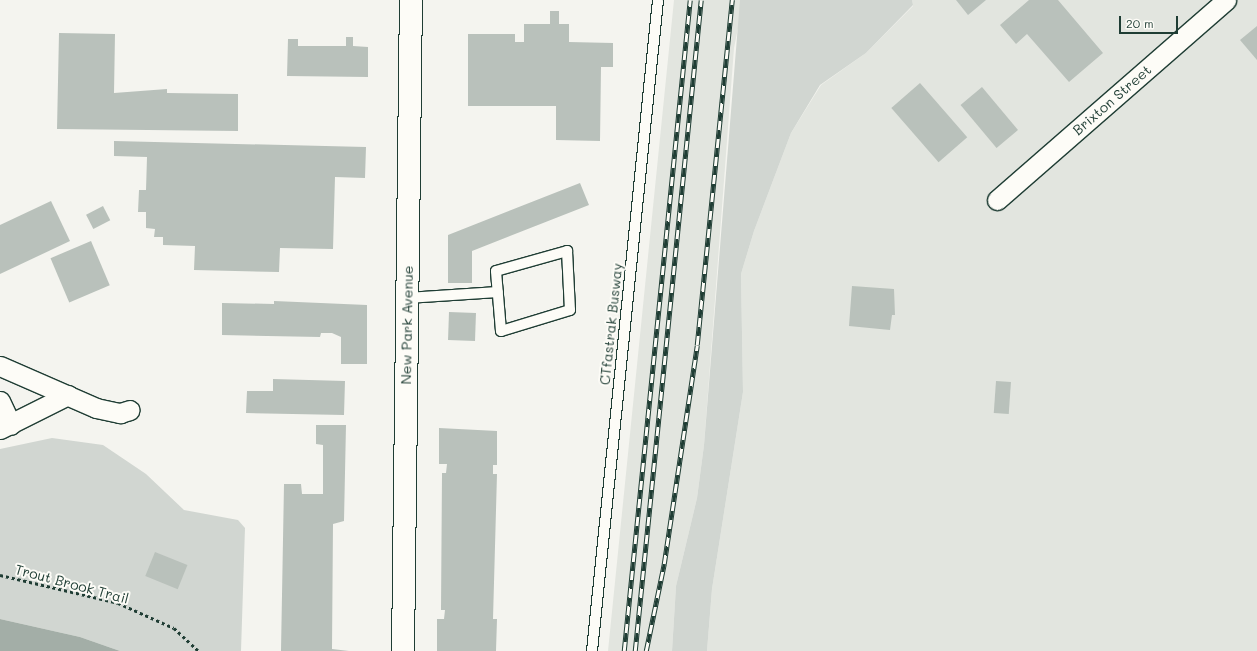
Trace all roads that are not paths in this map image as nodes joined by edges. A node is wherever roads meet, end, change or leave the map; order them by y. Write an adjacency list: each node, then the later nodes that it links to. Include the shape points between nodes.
1 (411, 0): 6 (main road, New Park Avenue)
2 (658, 0): 13 (lane, CTfastrak Busway)
3 (1226, 0): 4 (street, Brixton Street)
4 (997, 200)
5 (498, 292): 5 (lane, via 501,331 570,310 567,251 496,271); 6 (lane)
6 (407, 298): 12 (main road, New Park Avenue)
7 (0, 366): 8 (street)
8 (68, 395): 10 (street, via 96,408 120,413); 11 (street)
9 (0, 401): 11 (street)
10 (130, 410)
11 (6, 427)
12 (403, 651)
13 (592, 651)

